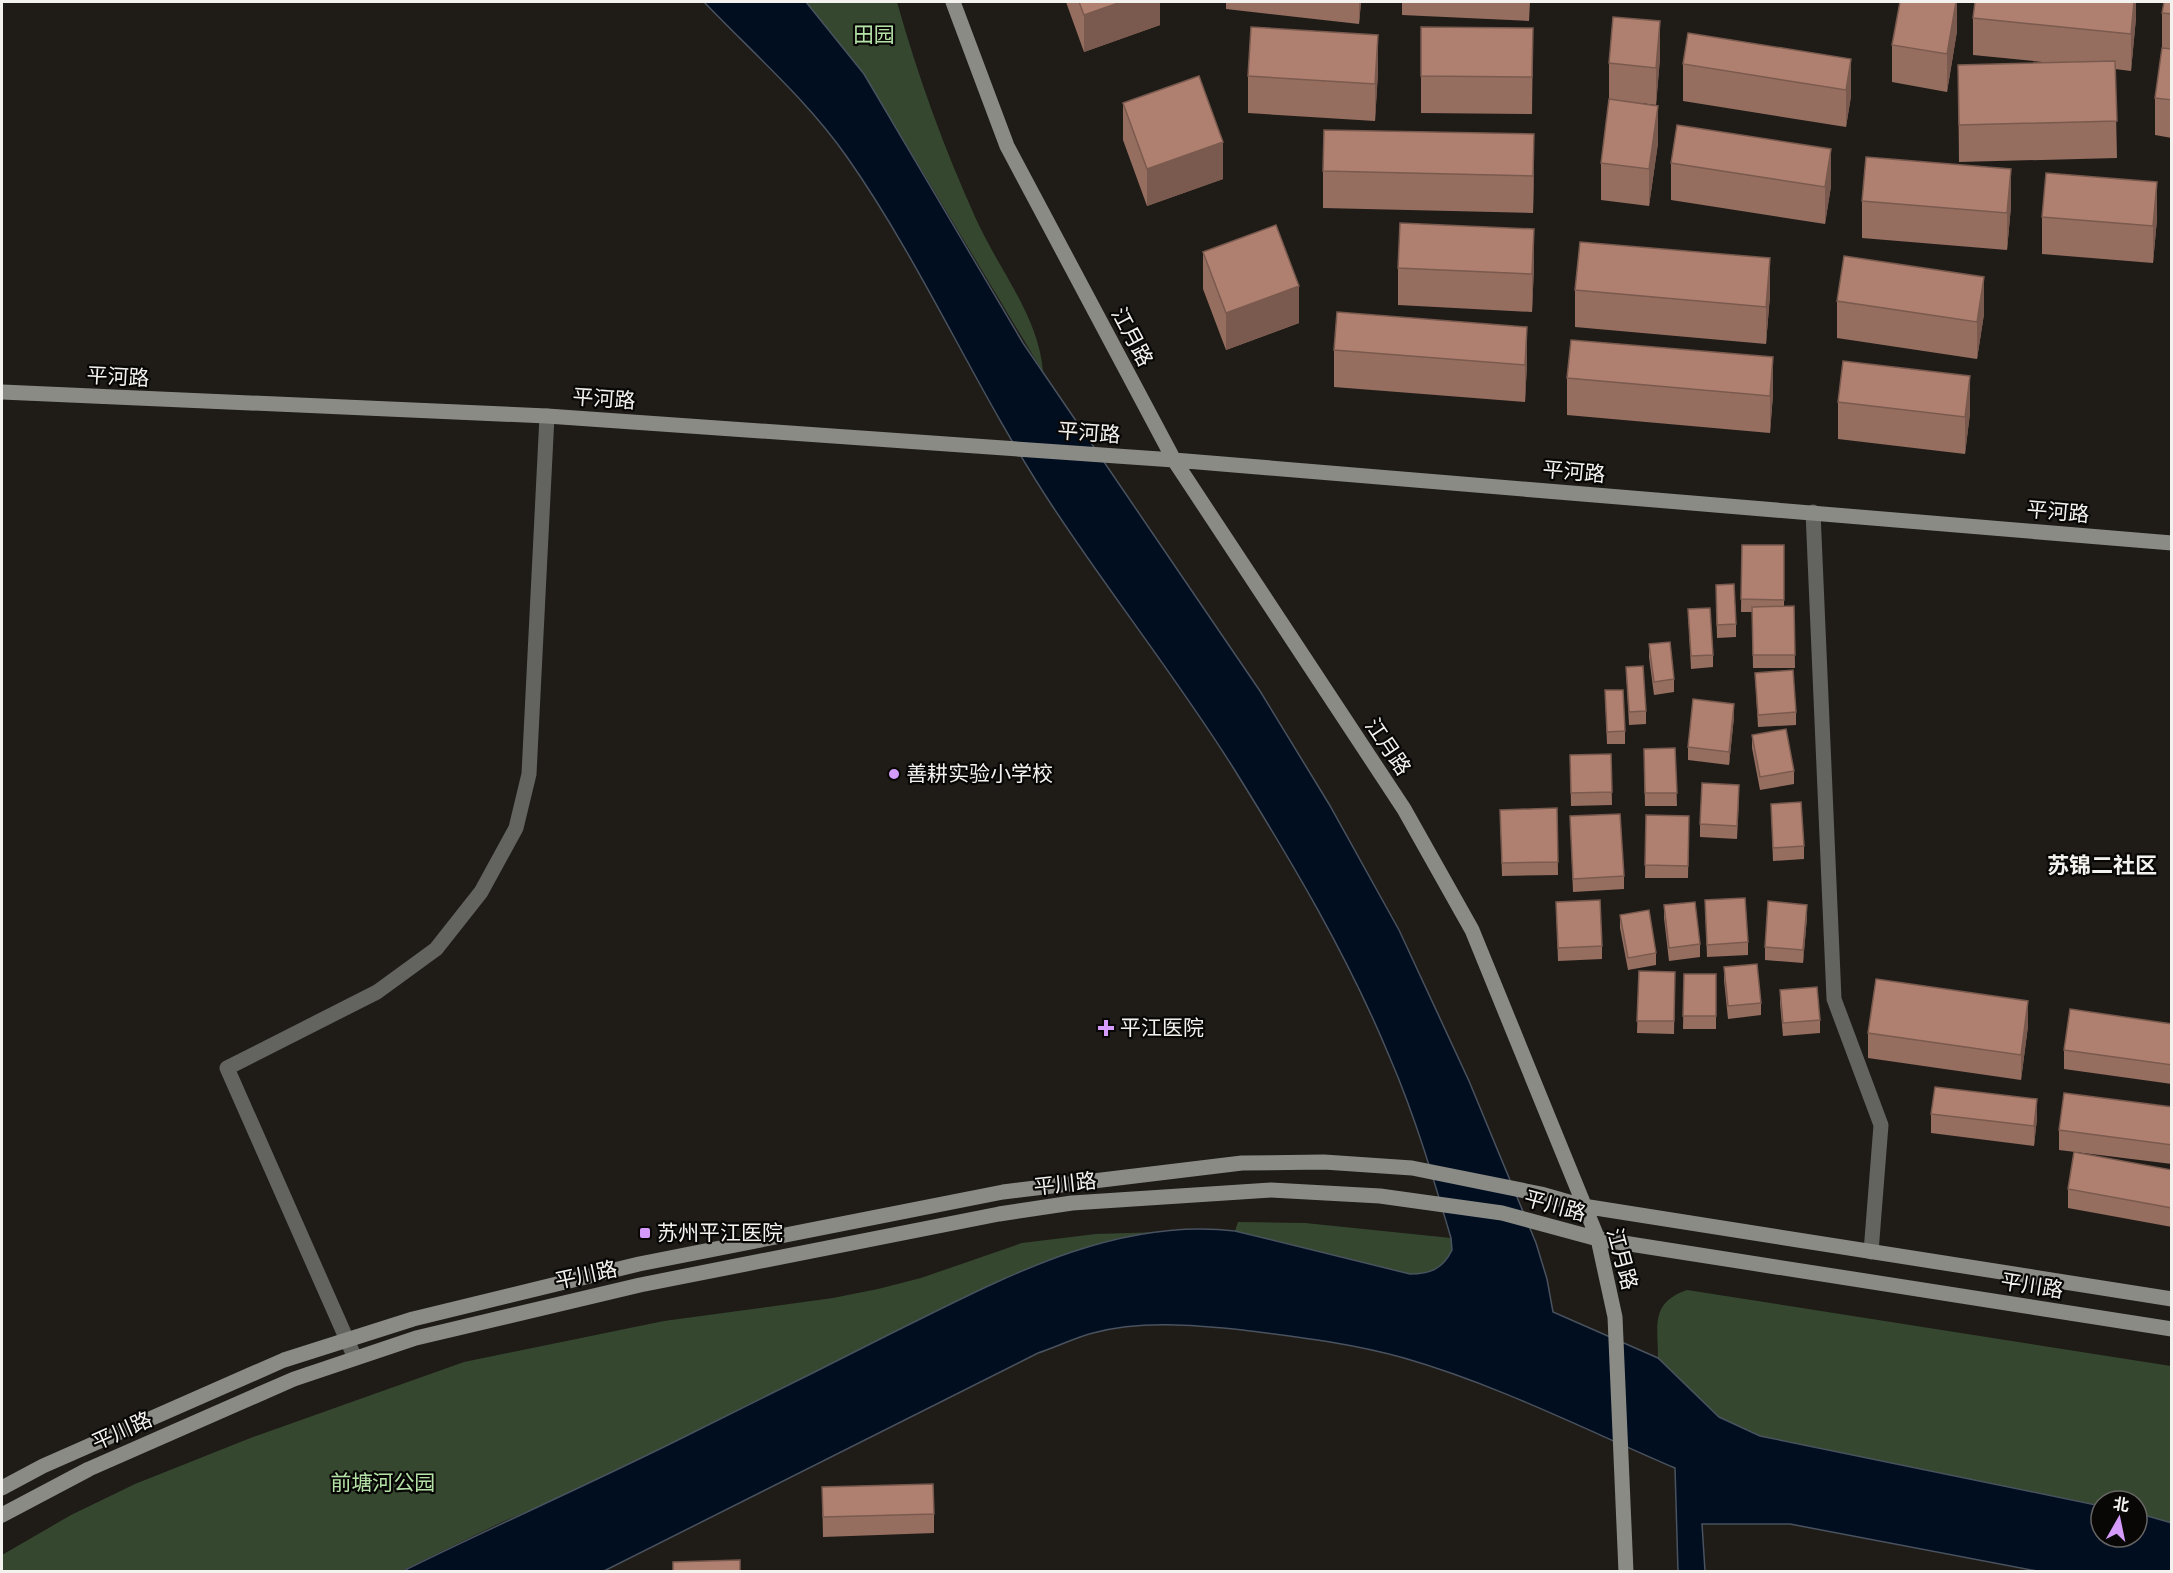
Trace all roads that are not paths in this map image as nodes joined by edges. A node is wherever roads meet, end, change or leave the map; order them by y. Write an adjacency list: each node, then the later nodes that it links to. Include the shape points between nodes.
1 (953, 2): 4 (street, 江月路, via 1007,146)
2 (2, 392): 3 (street, 平河路)
3 (547, 416): 4 (street, 平河路); 12 (street, via 530,774 516,828 481,892 436,949 377,992 227,1068)
4 (1174, 460): 5 (street, 平河路); 7 (street, 江月路, via 1404,809 1472,930)
5 (1813, 512): 6 (street, 平河路); 9 (street, via 1834,999 1881,1125)
6 (2172, 543)
7 (1583, 1206): 8 (street, 江月路); 9 (street, 平川路); 12 (street, 平川路, via 1412,1168 1324,1162 1242,1163 1003,1192 628,1266 462,1305)
8 (1598, 1239): 11 (street, 平川路); 13 (street, 平川路, via 1502,1214 1349,1193 1271,1190 1169,1195 1036,1208 542,1306 416,1338); 16 (street, 江月路, via 1615,1317)
9 (1871, 1252): 10 (street, 平川路)
10 (2172, 1299)
11 (2172, 1329)
12 (347, 1340): 13 (street); 14 (street, 平川路, via 284,1360 43,1466)
13 (356, 1358): 15 (street, 平川路, via 294,1378 89,1469)
14 (2, 1488)
15 (2, 1515)
16 (1626, 1572)

